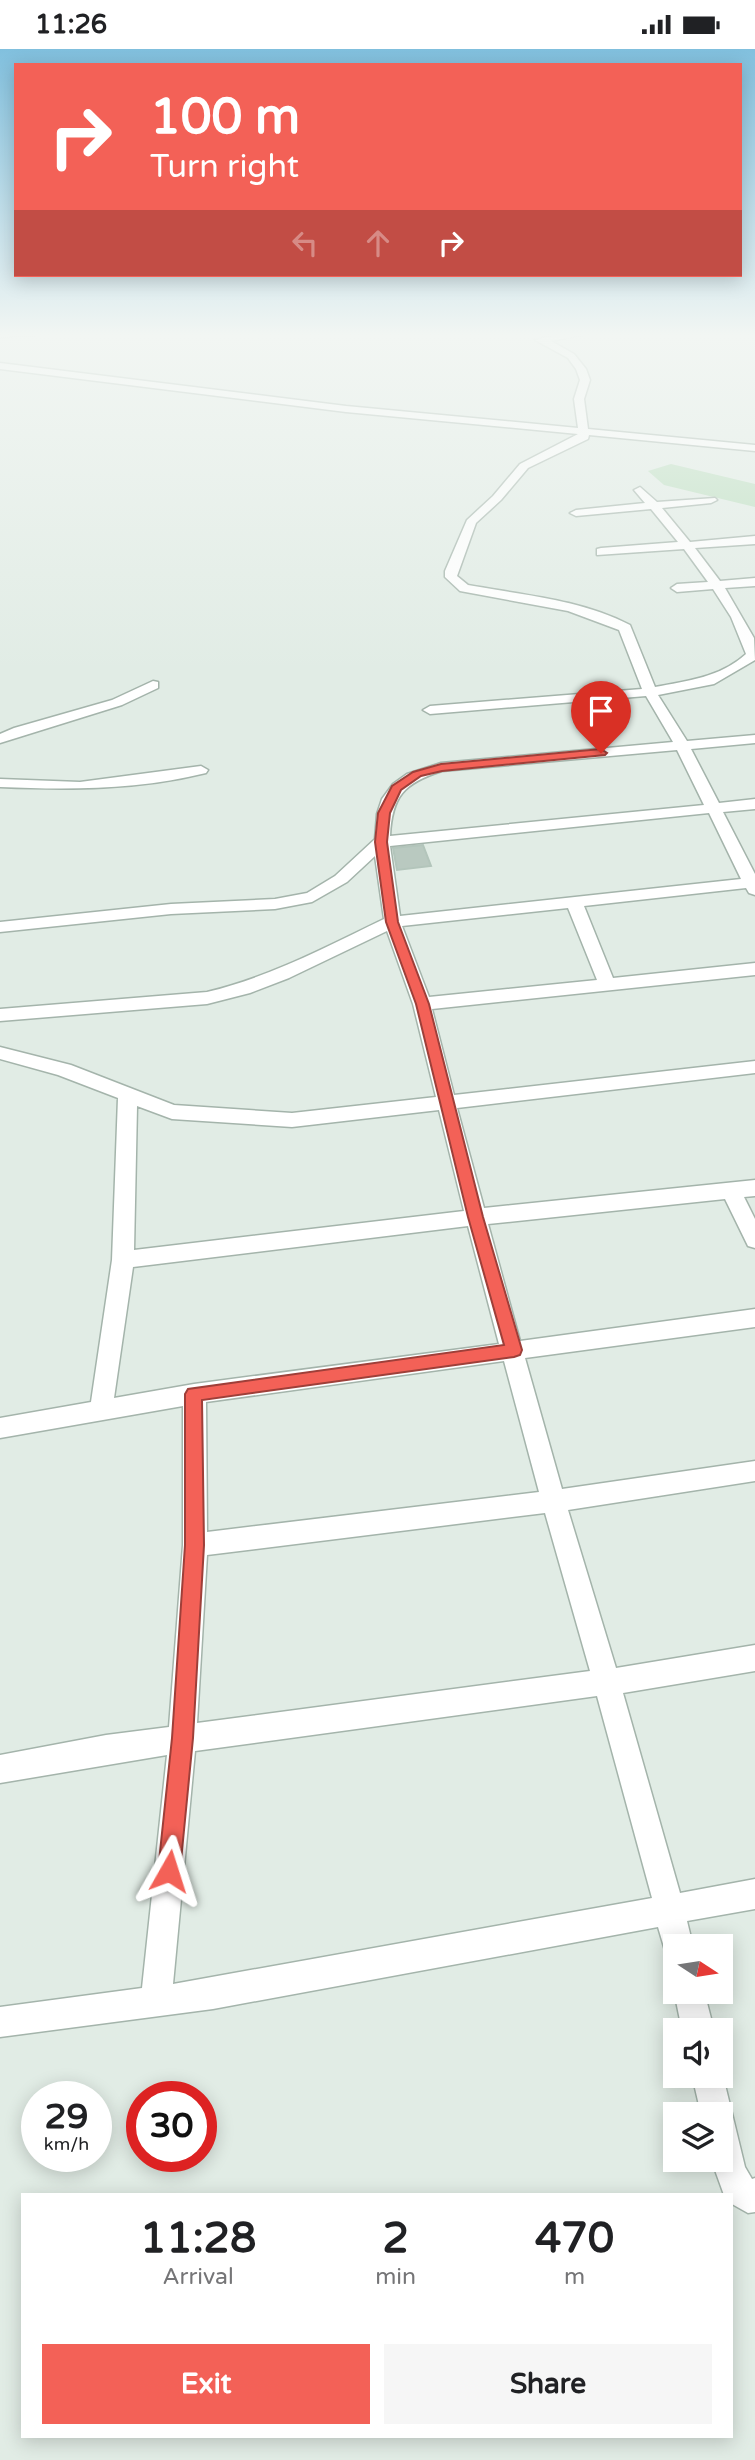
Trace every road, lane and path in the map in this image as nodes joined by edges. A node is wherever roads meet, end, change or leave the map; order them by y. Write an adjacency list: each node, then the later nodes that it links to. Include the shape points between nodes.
1 (571, 446): 15 (street, via 524,466 471,522 451,577 464,588 580,611 620,625 627,632)
2 (726, 446): 3 (street)
3 (755, 448)
4 (640, 490): 6 (street)
5 (711, 500): 6 (street)
6 (655, 506): 7 (street); 9 (street)
7 (576, 513)
8 (755, 540): 9 (street)
9 (685, 544): 10 (street); 12 (street)
10 (601, 552)
11 (755, 582): 12 (street)
12 (717, 585): 13 (street); 15 (street, via 751,641 753,655 709,681)
13 (677, 588)
14 (153, 685): 17 (street, via 132,699 60,717)
15 (650, 692): 16 (street); 19 (street)
16 (430, 710)
17 (0, 739)
18 (755, 739): 19 (street)
19 (681, 745): 23 (street); 24 (street, via 441,767 417,774 396,788 384,813)
20 (201, 770): 21 (street, via 109,785)
21 (0, 783)
22 (755, 804): 23 (street)
23 (713, 809): 24 (street); 25 (street)
24 (381, 842): 27 (street); 28 (street, via 341,880 312,897)
25 (753, 885): 26 (street)
26 (573, 900): 27 (street); 30 (street)
27 (392, 922): 31 (street); 32 (street, via 283,974 207,998)
28 (0, 927)
29 (755, 969): 30 (street)
30 (607, 984): 31 (street)
31 (422, 1004): 36 (street)
32 (0, 1015)
33 (0, 1053): 35 (street, via 64,1070)
34 (755, 1067): 36 (street)
35 (128, 1097): 36 (street, via 172,1112 292,1120); 41 (street)
36 (447, 1104): 39 (street)
37 (755, 1188): 38 (street)
38 (731, 1191): 39 (street); 40 (street)
39 (476, 1217): 41 (street); 43 (street)
40 (755, 1240)
41 (123, 1260): 45 (street)
42 (755, 1318): 43 (street)
43 (514, 1350): 44 (street); 48 (street)
44 (194, 1394): 45 (street); 49 (street)
45 (101, 1412): 46 (street)
46 (0, 1428)
47 (755, 1471): 48 (street)
48 (553, 1501): 49 (street); 51 (street)
49 (195, 1545): 52 (street)
50 (755, 1658): 51 (street)
51 (608, 1682): 52 (street); 55 (street)
52 (182, 1738): 53 (street); 57 (street)
53 (0, 1769)
54 (755, 1894): 55 (street)
55 (669, 1910): 56 (street); 57 (street)
56 (675, 1934)
57 (156, 2003): 58 (street)
58 (0, 2022)
59 (731, 2172): 60 (street, via 738,2188 748,2196)
60 (755, 2195)

